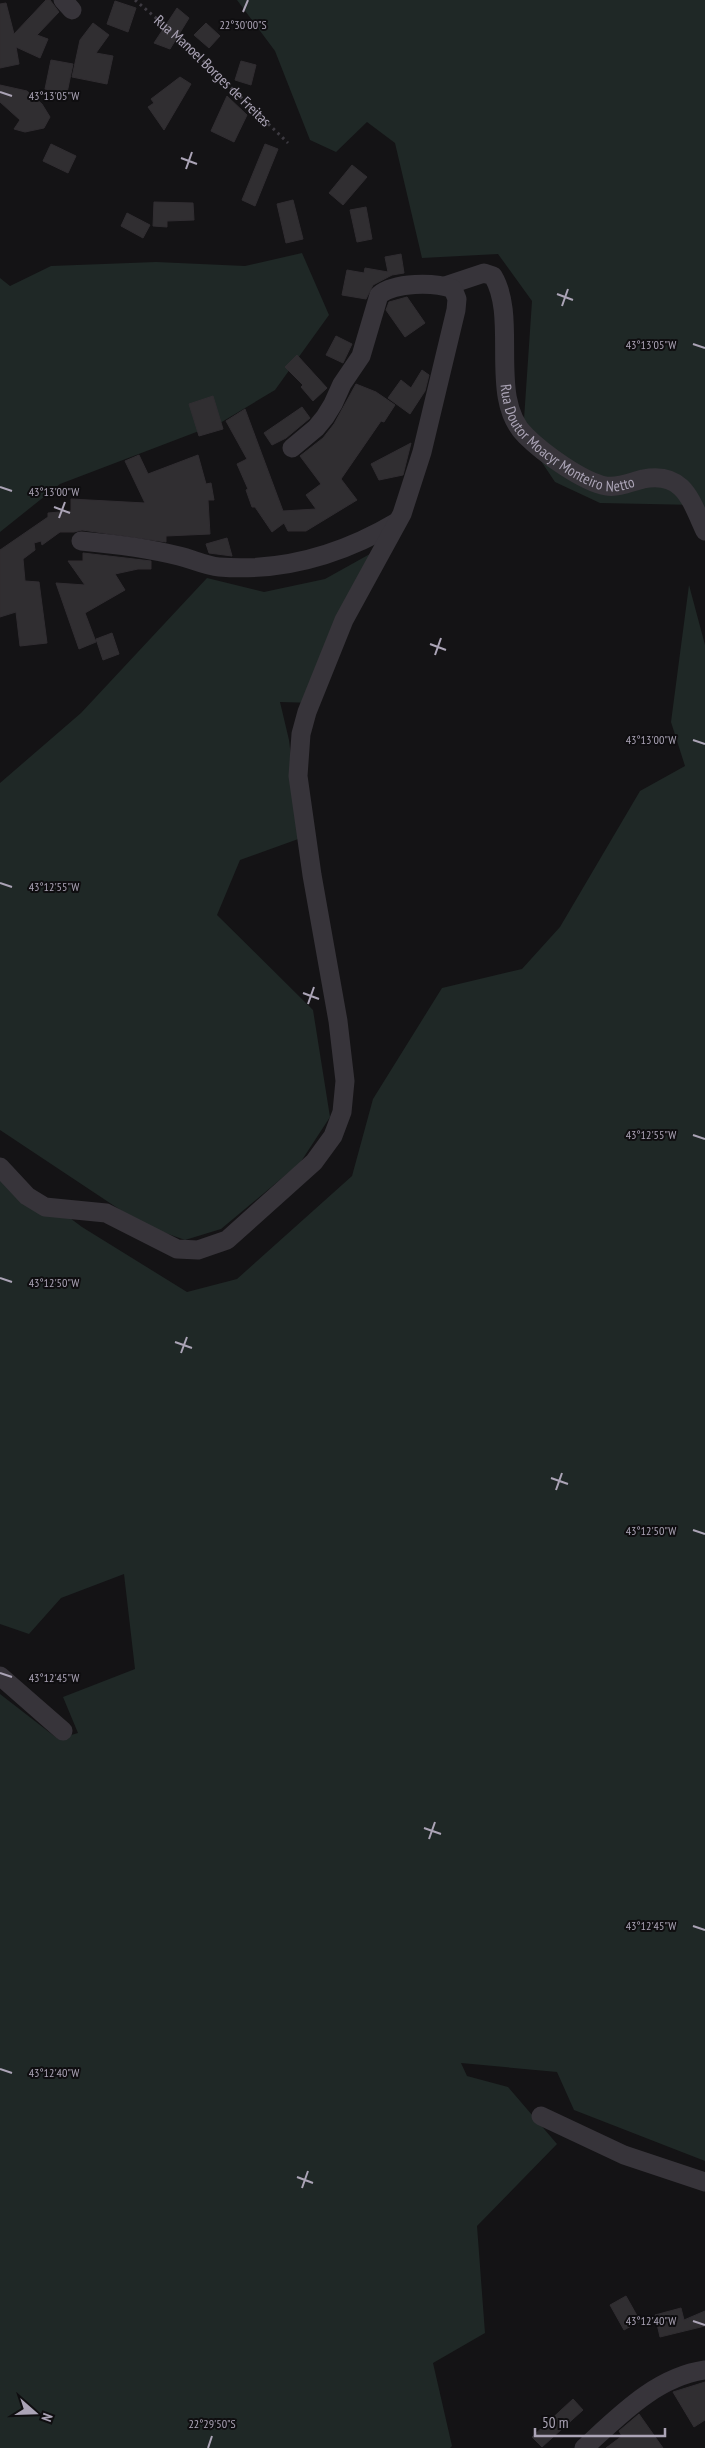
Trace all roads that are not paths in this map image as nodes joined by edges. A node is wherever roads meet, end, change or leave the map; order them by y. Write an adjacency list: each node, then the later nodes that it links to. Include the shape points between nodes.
1 (446, 286): 2 (street, via 399,285 379,295 361,356 325,417); 3 (street, via 456,294 456,310 422,452); 4 (street, Rua Doutor Moacyr Monteiro Netto, via 484,273 493,276 499,285 507,389 515,420 524,435 571,469 606,486 661,477 673,481 684,489)
2 (292, 448)
3 (398, 521): 5 (street, via 371,537 321,557 258,567 217,567 144,548); 6 (street, via 344,620 301,734 298,776 345,1081 342,1112 332,1136 314,1162 227,1240 198,1250 177,1249 106,1213 45,1208 27,1196)
4 (705, 531)
5 (81, 541)
6 (0, 1167)
7 (0, 1676): 8 (street)
8 (63, 1731)
9 (541, 2116): 10 (street, via 624,2155)
10 (705, 2182)
11 (705, 2370): 12 (street, via 651,2391)
12 (584, 2448)

